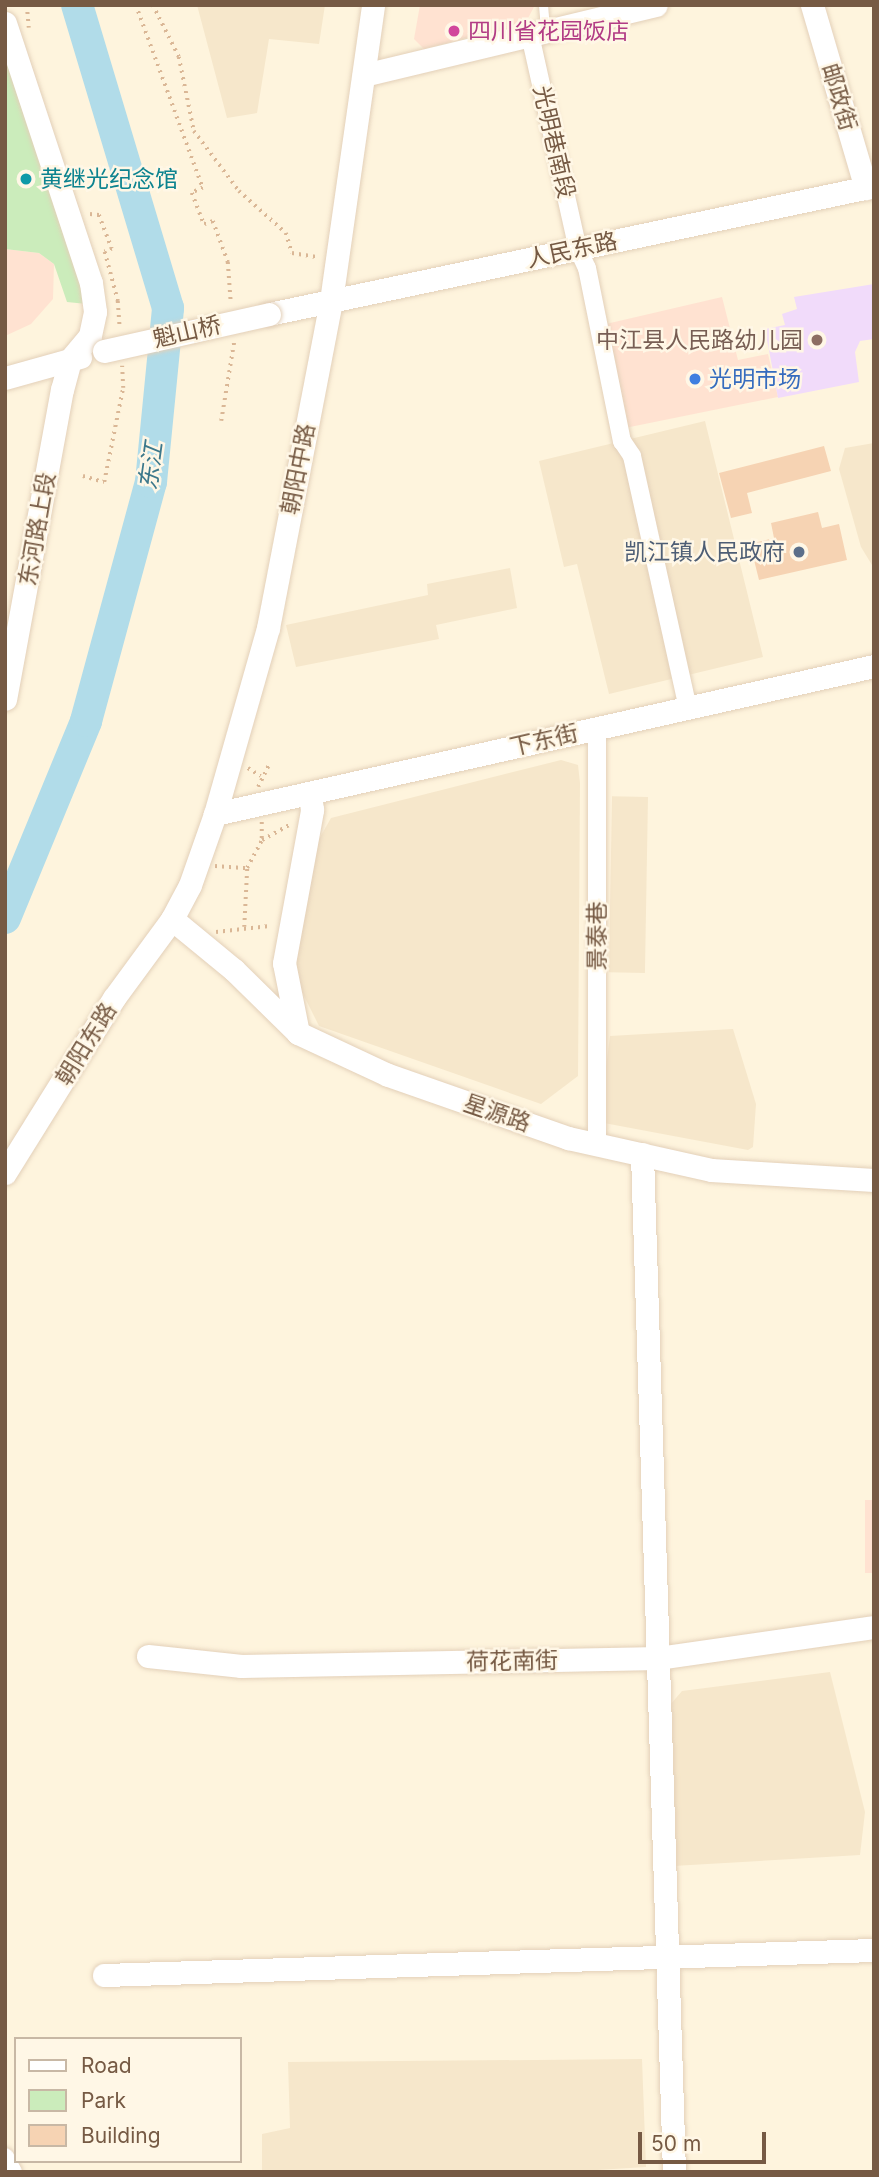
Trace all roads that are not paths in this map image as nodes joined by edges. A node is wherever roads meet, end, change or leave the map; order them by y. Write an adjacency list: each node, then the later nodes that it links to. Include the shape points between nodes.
1 (373, 5): 7 (street, 朝阳中路)
2 (543, 5): 6 (lane)
3 (656, 5): 6 (street)
4 (812, 5): 8 (street, 邮政街)
5 (5, 23): 12 (street, via 92,283 95,312 90,336)
6 (537, 34): 7 (street); 9 (street, 光明巷南段)
7 (364, 75): 10 (street, 朝阳中路)
8 (870, 187): 9 (street, 人民东路)
9 (578, 249): 10 (street, 人民东路); 16 (street, 光明巷南段, via 587,268 622,442 632,456)
10 (331, 302): 11 (street, 人民东路); 19 (street, 朝阳中路, via 268,628)
11 (270, 314): 12 (street, 魁山桥, bridge)
12 (70, 360): 13 (street, 魁山桥); 15 (street, 东河路上段)
13 (5, 378)
14 (874, 666): 16 (street, 下东街)
15 (5, 699)
16 (688, 708): 17 (street, 下东街)
17 (597, 729): 18 (street, 下东街); 22 (street, 景泰巷)
18 (310, 793): 19 (street, 下东街); 21 (street, via 312,810 284,963)
19 (215, 814): 20 (street, 朝阳中路, via 190,885)
20 (172, 919): 21 (street, 星源路); 24 (street, 朝阳东路, via 114,998)
21 (299, 1033): 22 (street, 星源路, via 388,1075)
22 (597, 1144): 23 (street, 星源路)
23 (642, 1154): 25 (street, 星源路, via 711,1170); 28 (street)
24 (5, 1173)
25 (874, 1180)
26 (874, 1627): 28 (street, 荷花南街)
27 (148, 1656): 28 (street, 荷花南街, via 241,1666)
28 (658, 1658): 30 (street)
29 (874, 1950): 30 (street)
30 (666, 1954): 31 (street); 34 (street)
31 (104, 1975)
32 (5, 2157): 33 (street)
33 (13, 2172)
34 (674, 2172)

